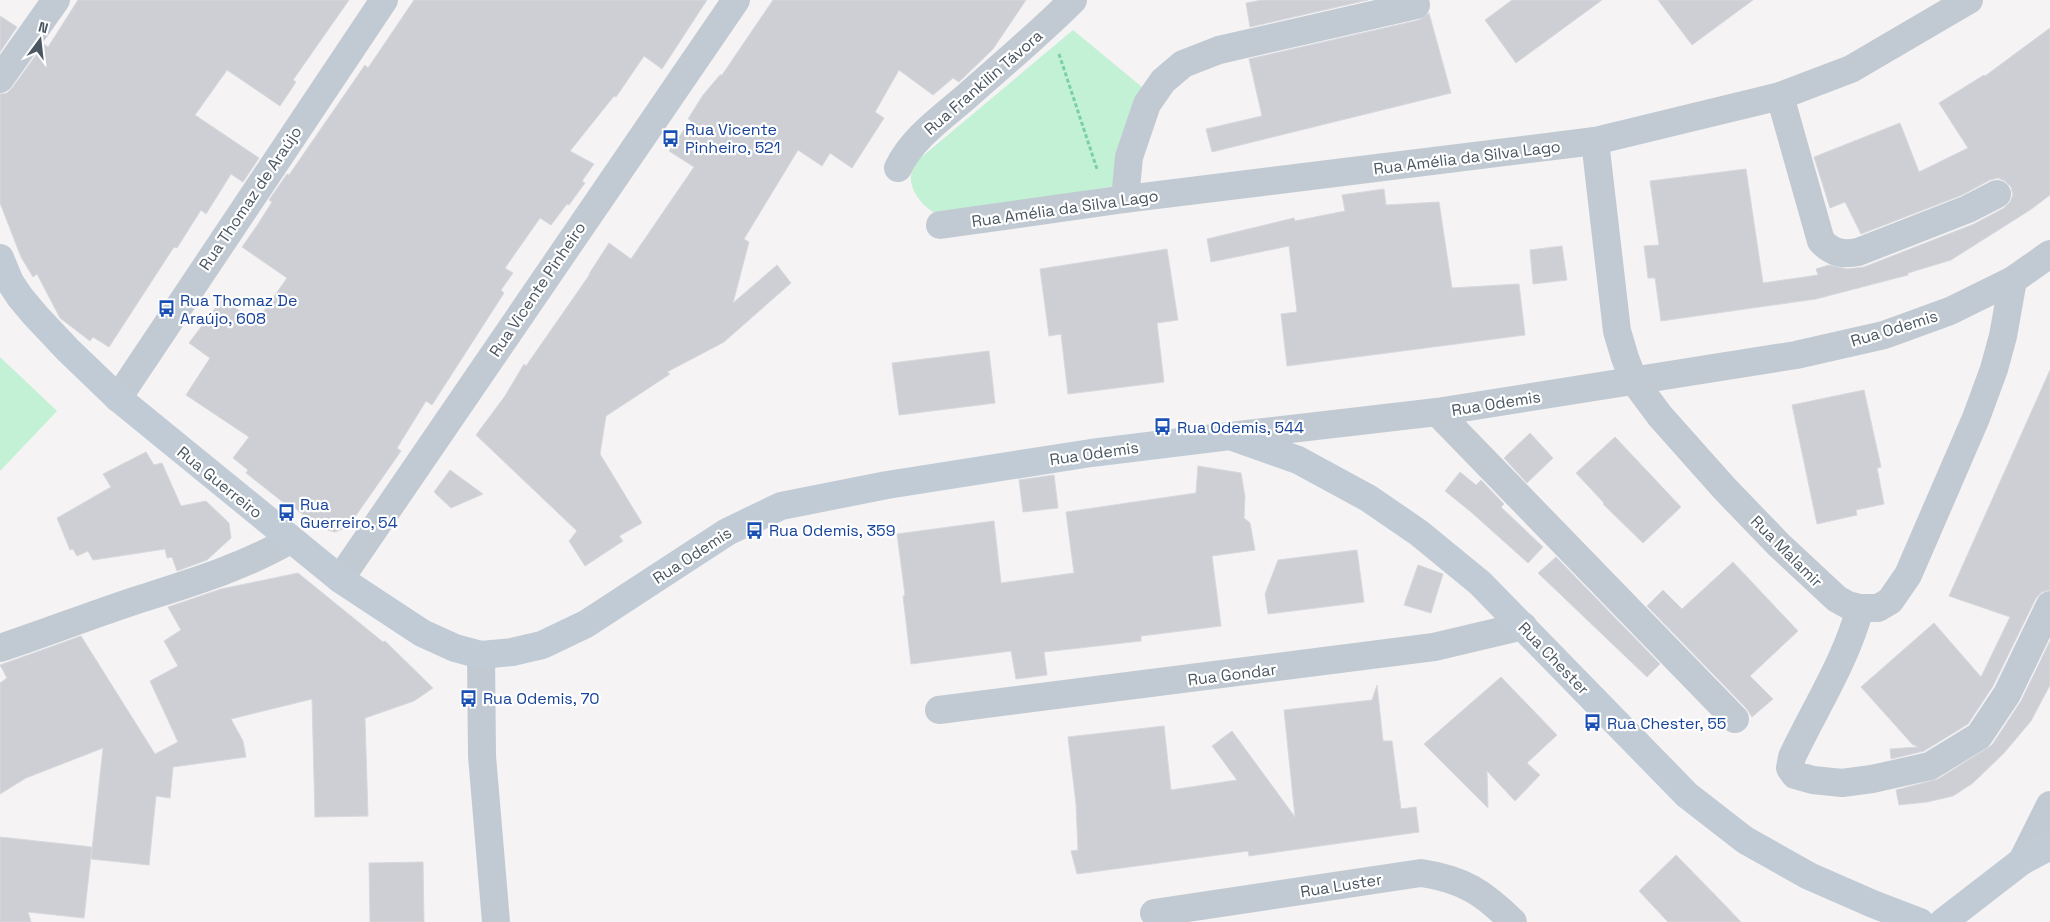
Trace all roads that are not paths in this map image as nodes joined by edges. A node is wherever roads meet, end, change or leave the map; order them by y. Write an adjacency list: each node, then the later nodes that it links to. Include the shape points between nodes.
1 (56, 0): 7 (street)
2 (384, 0): 18 (street, Rua Thomaz de Araújo)
3 (736, 0): 22 (street, Rua Vicente Pinheiro)
4 (1073, 0): 10 (street, Rua Frankilin Távora, via 924,134 904,154)
5 (1969, 0): 8 (street, Rua Amélia da Silva Lago, via 1851,70)
6 (1416, 5): 12 (street, via 1219,50 1183,64 1163,81 1147,104)
7 (0, 79)
8 (1780, 96): 9 (street, Rua Amélia da Silva Lago); 11 (street, via 1822,241 1838,253 1858,252 1968,209)
9 (1595, 141): 12 (street, Rua Amélia da Silva Lago); 17 (street, Rua Malamir, via 1617,331)
10 (898, 168)
11 (1997, 194)
12 (1116, 200): 13 (street, Rua Amélia da Silva Lago)
13 (940, 225)
14 (2050, 254): 16 (street, Rua Odemis)
15 (0, 258): 18 (street, Rua Guerreiro, via 10,282 30,309)
16 (2013, 280): 17 (street, Rua Odemis, via 1950,311 1884,335 1796,355); 24 (street, Rua Malamir, via 1994,369 1908,575 1890,601 1878,608)
17 (1634, 381): 19 (street, Rua Odemis); 24 (street, Rua Malamir, via 1660,416 1778,545 1837,599)
18 (118, 398): 21 (street, Rua Guerreiro)
19 (1437, 412): 20 (street, Rua Odemis); 29 (street)
20 (1230, 436): 25 (street, Rua Chester, via 1298,460 1368,498 1419,533 1480,583); 27 (street, Rua Odemis, via 888,484 781,506 727,532 586,624 542,645)
21 (290, 540): 22 (street, Rua Guerreiro); 26 (street, via 268,553 207,577)
22 (340, 579): 27 (street, Rua Guerreiro, via 422,633 455,648)
23 (2050, 604): 24 (street, via 2007,694 1979,736 1930,766 1842,784 1805,779 1795,775 1790,768 1792,757 1840,662)
24 (1860, 608)
25 (1523, 626): 28 (street, Rua Gondar, via 1434,647); 36 (street, Rua Chester, via 1687,795 1745,840 1809,876)
26 (0, 648)
27 (481, 655): 34 (street, via 482,756)
28 (939, 710)
29 (1735, 720)
30 (2050, 806): 32 (street)
31 (2050, 846): 32 (street)
32 (2022, 861): 37 (street)
33 (1154, 913): 35 (street, Rua Luster, via 1421,873 1447,877 1472,888)
34 (496, 922)
35 (1513, 922)
36 (1920, 922)
37 (1943, 922)

